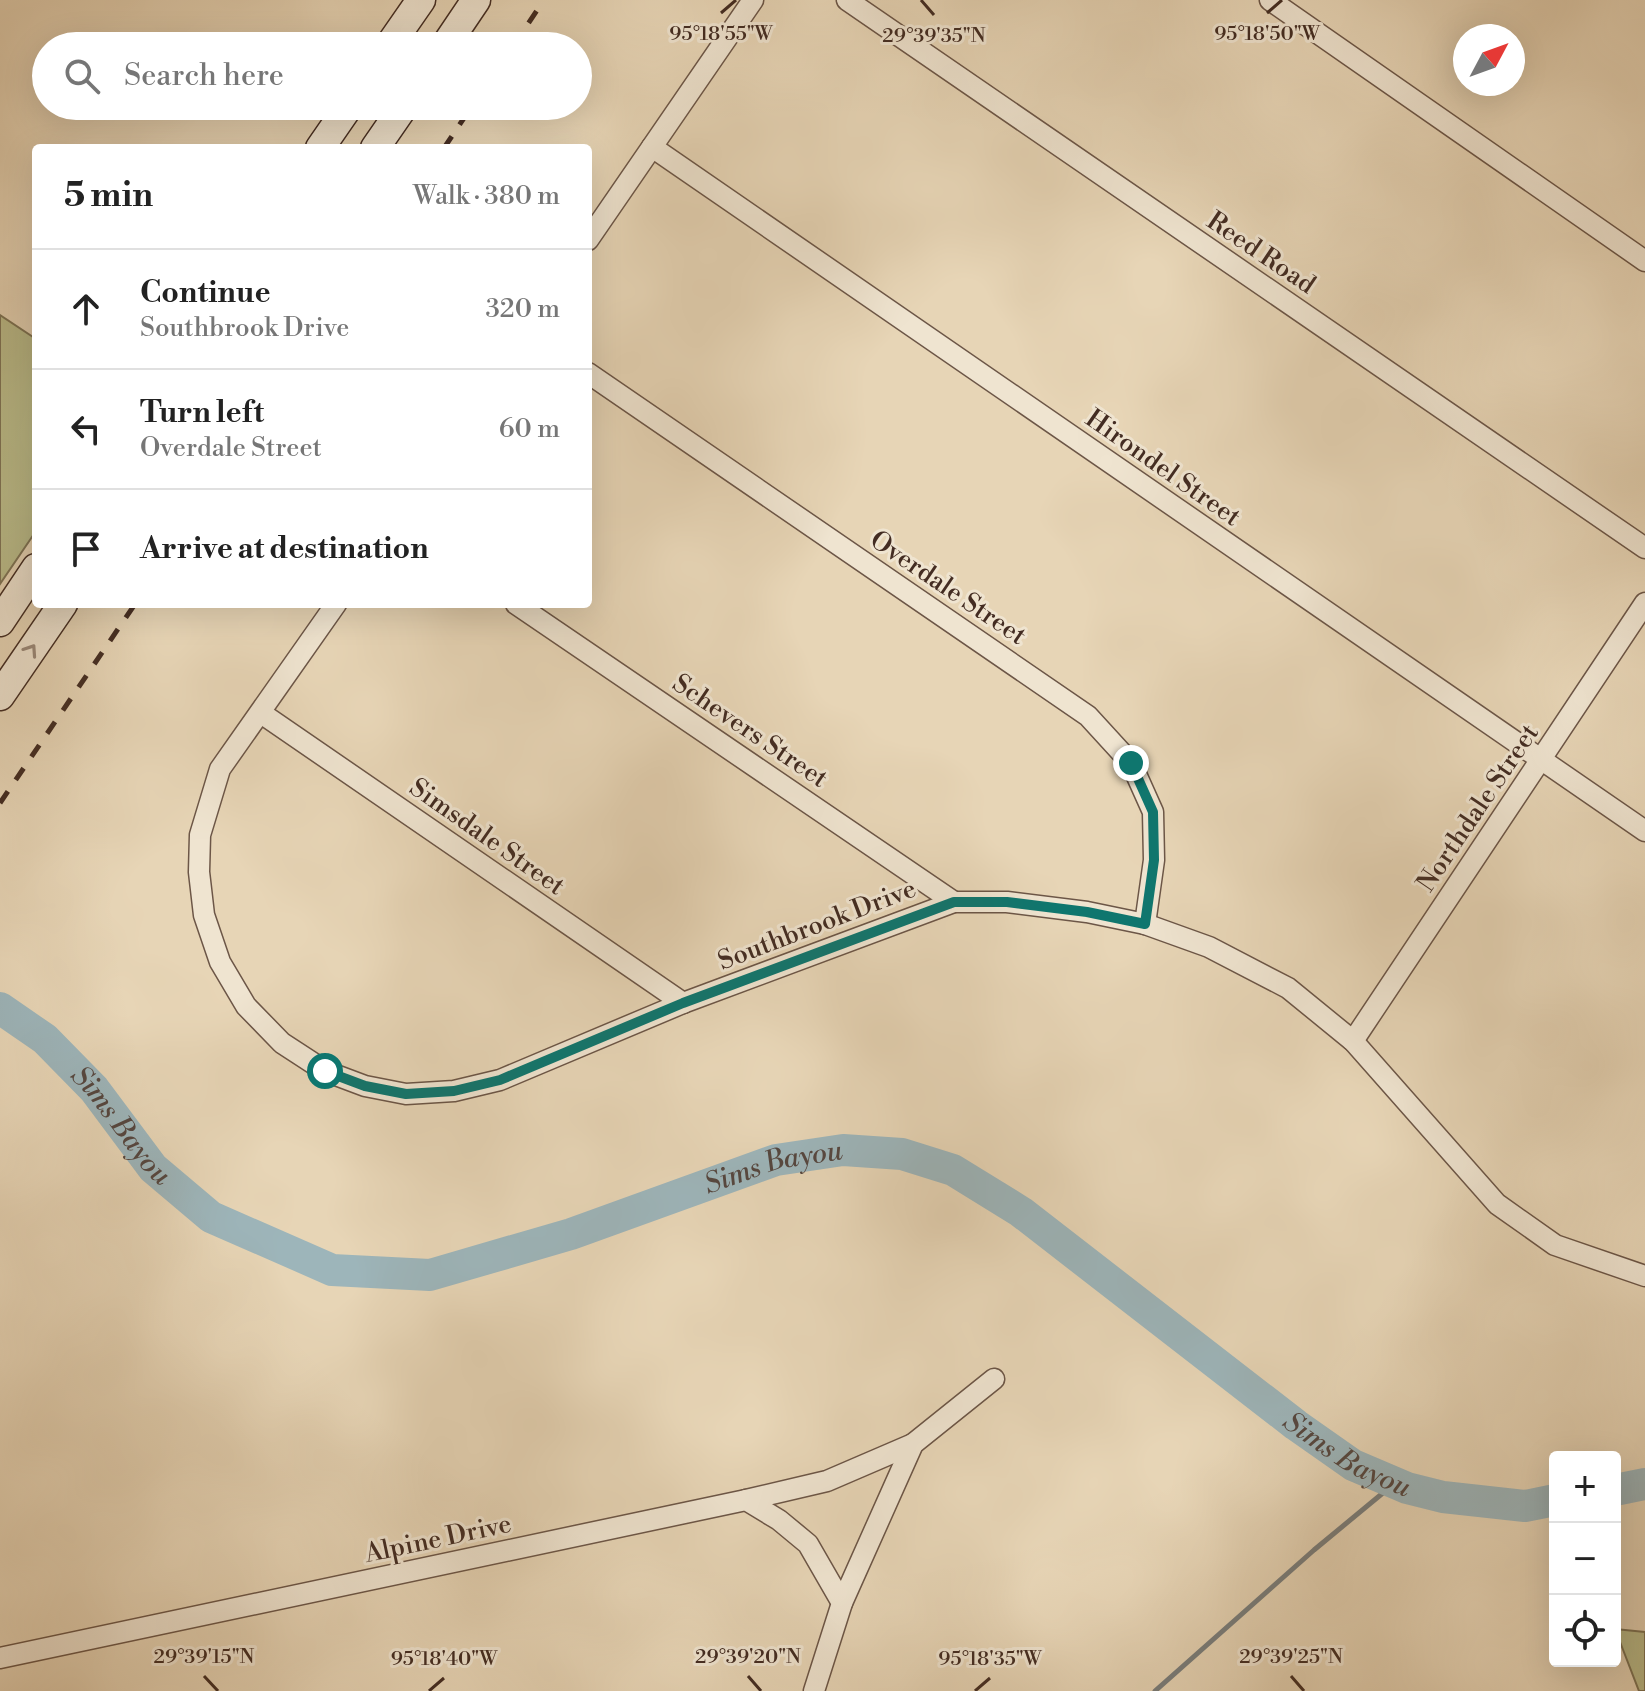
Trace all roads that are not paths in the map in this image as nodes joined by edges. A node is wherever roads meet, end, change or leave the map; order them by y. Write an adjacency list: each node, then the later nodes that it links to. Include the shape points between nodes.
1 (421, 0): 6 (main road)
2 (476, 0): 7 (main road)
3 (753, 0): 12 (street)
4 (847, 0): 16 (street, Reed Road)
5 (1270, 0): 14 (street)
6 (399, 32)
7 (454, 32)
8 (339, 120): 10 (main road)
9 (389, 120): 11 (main road)
10 (323, 144)
11 (377, 144)
12 (652, 147): 13 (street); 25 (street, Hirondel Street)
13 (592, 234)
14 (1645, 261)
15 (592, 376): 28 (street, Overdale Street, via 1088,716 1131,763 1153,812 1154,860)
16 (1645, 548)
17 (32, 574): 22 (main road)
18 (1645, 603): 25 (street, Northdale Street)
19 (60, 608): 23 (main road, one-way to 19)
20 (333, 608): 24 (street, Southbrook Drive)
21 (522, 608): 27 (street, Schevers Street)
22 (0, 622)
23 (0, 696)
24 (261, 713): 29 (street, Simsdale Street); 29 (street, Southbrook Drive, via 220,769 200,835 199,872 204,915 220,962 246,1006 282,1043 325,1071 365,1086 406,1094 454,1091 500,1080)
25 (1542, 760): 26 (street, Hirondel Street); 30 (street, Northdale Street)
26 (1645, 831)
27 (954, 902): 28 (street, Southbrook Drive, via 1007,902); 29 (street, Southbrook Drive)
28 (1145, 924): 30 (street, Southbrook Drive, via 1209,947 1288,988)
29 (683, 1003)
30 (1353, 1041): 31 (street, Southbrook Drive, via 1497,1204 1555,1245)
31 (1645, 1276)
32 (994, 1379): 33 (street)
33 (913, 1444): 34 (street, Alpine Drive, via 827,1481); 35 (street)
34 (746, 1500): 35 (street, via 808,1544); 36 (street, Alpine Drive)
35 (842, 1603): 37 (street)
36 (0, 1658)
37 (814, 1691)

